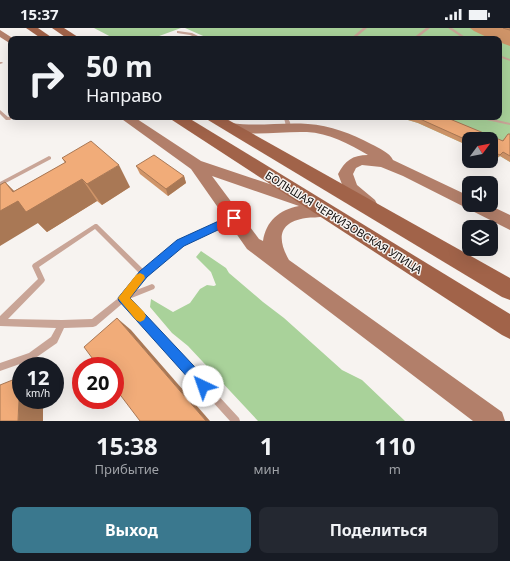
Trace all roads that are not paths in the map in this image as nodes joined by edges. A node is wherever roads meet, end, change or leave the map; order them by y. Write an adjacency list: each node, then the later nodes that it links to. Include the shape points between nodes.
1 (31, 28): 7 (main road)
2 (57, 28): 8 (main road)
3 (365, 28): 10 (lane)
4 (428, 28): 11 (lane)
5 (450, 28): 12 (lane)
6 (178, 32): 9 (lane)
7 (44, 36)
8 (71, 36)
9 (195, 36)
10 (356, 36)
11 (418, 36)
12 (462, 36)
13 (0, 111): 14 (lane)
14 (8, 119)
15 (129, 120): 23 (street)
16 (182, 120): 27 (main road, БОЛЬШАЯ ЧЕРКИЗОВСКАЯ УЛИЦА)
17 (218, 120): 21 (main road, БОЛЬШАЯ ЧЕРКИЗОВСКАЯ УЛИЦА)
18 (491, 120): 20 (lane)
19 (287, 123): 21 (street, via 246,129); 24 (street, via 336,134 380,155)
20 (510, 124)
21 (231, 127): 30 (main road, БОЛЬШАЯ ЧЕРКИЗОВСКАЯ УЛИЦА)
22 (49, 158): 25 (lane)
23 (196, 165): 27 (street); 29 (street)
24 (395, 166): 26 (street); 30 (street, via 381,161 364,160 352,164 345,174 350,188)
25 (0, 184)
26 (462, 200)
27 (325, 211): 32 (street, via 296,212 278,224 273,234 272,246 276,258); 39 (main road, БОЛЬШАЯ ЧЕРКИЗОВСКАЯ УЛИЦА)
28 (488, 212): 31 (street)
29 (234, 218): 32 (street, via 252,244); 33 (lane, via 181,243)
30 (387, 218): 35 (main road, БОЛЬШАЯ ЧЕРКИЗОВСКАЯ УЛИЦА)
31 (510, 223)
32 (285, 268): 42 (street)
33 (144, 274): 36 (lane); 37 (lane, via 95,226 35,266 42,280)
34 (152, 287): 36 (lane)
35 (510, 290)
36 (123, 298): 38 (lane, via 93,323); 41 (lane)
37 (0, 322): 38 (lane)
38 (62, 324): 40 (lane, via 54,340 31,356)
39 (510, 327)
40 (0, 367)
41 (236, 421)
42 (493, 421)

